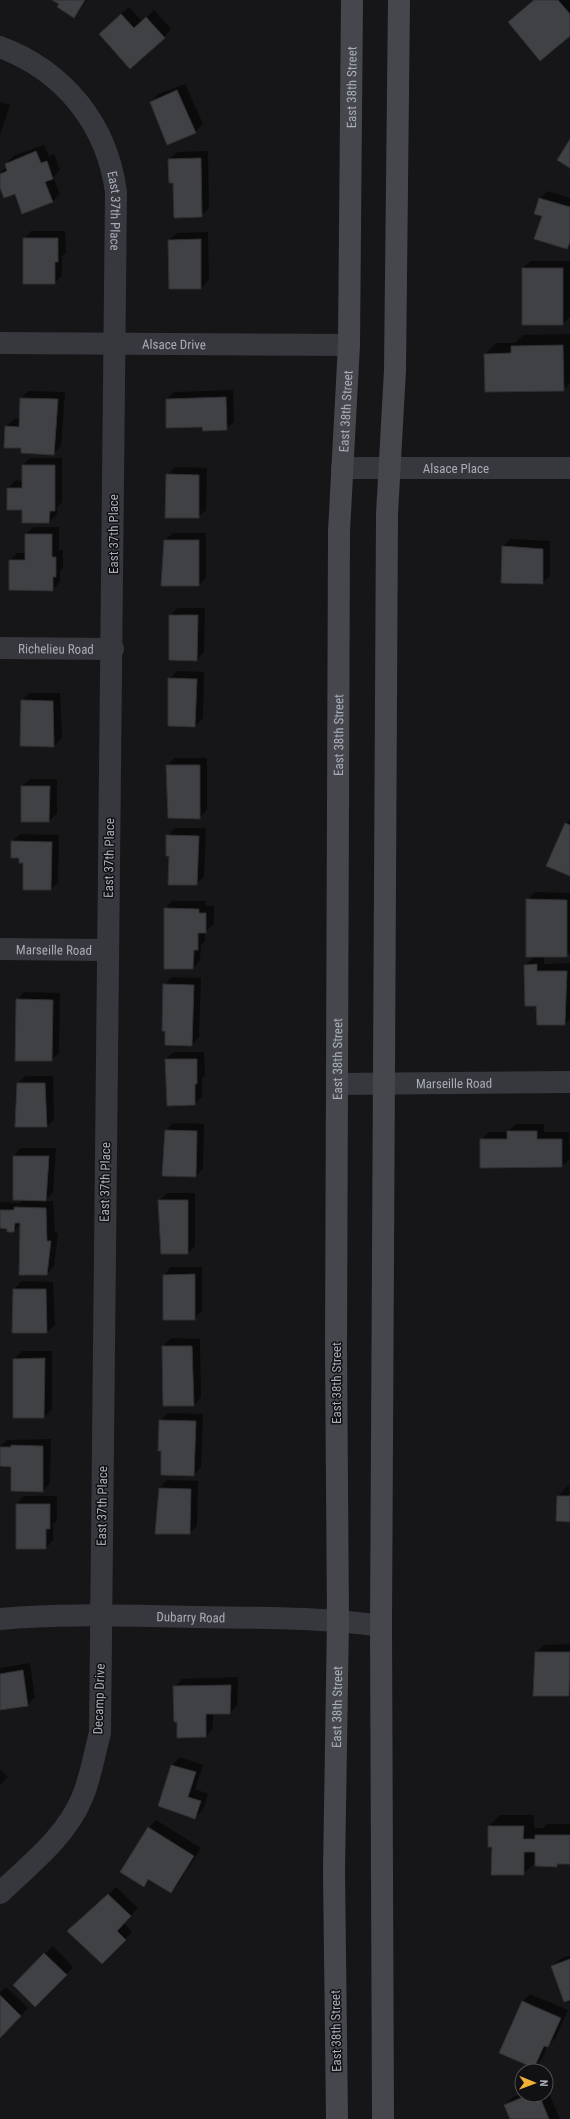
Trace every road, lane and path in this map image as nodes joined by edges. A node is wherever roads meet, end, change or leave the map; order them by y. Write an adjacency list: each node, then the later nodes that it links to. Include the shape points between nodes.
1 (352, 0): 6 (main road, East 38th Street)
2 (399, 0): 7 (main road, via 395,370)
3 (0, 47): 5 (street, East 37th Place, via 34,62 70,91 84,108 110,159 115,181)
4 (0, 343): 5 (street, Alsace Drive)
5 (114, 344): 6 (street, Alsace Drive); 11 (street, East 37th Place)
6 (349, 345): 8 (main road, East 38th Street)
7 (390, 467): 8 (street, Alsace Place); 9 (street, Alsace Place); 16 (main road, via 387,522)
8 (342, 468): 15 (main road, East 38th Street, via 339,539)
9 (570, 468)
10 (0, 648): 11 (street, Richelieu Road)
11 (112, 649): 13 (street, East 37th Place)
12 (0, 949): 13 (street, Marseille Road)
13 (107, 950): 17 (street, East 37th Place)
14 (570, 1082): 16 (street, Marseille Road)
15 (337, 1084): 16 (street, Marseille Road); 19 (main road, East 38th Street)
16 (383, 1084): 20 (main road)
17 (101, 1616): 18 (street, Dubarry Road); 19 (street, Dubarry Road); 21 (street, Decamp Drive, via 100,1733 82,1799 55,1840)
18 (0, 1619)
19 (338, 1620): 20 (street, Dubarry Road); 22 (main road, East 38th Street, via 334,1871)
20 (381, 1626): 23 (main road)
21 (0, 1894)
22 (337, 2119)
23 (382, 2119)

